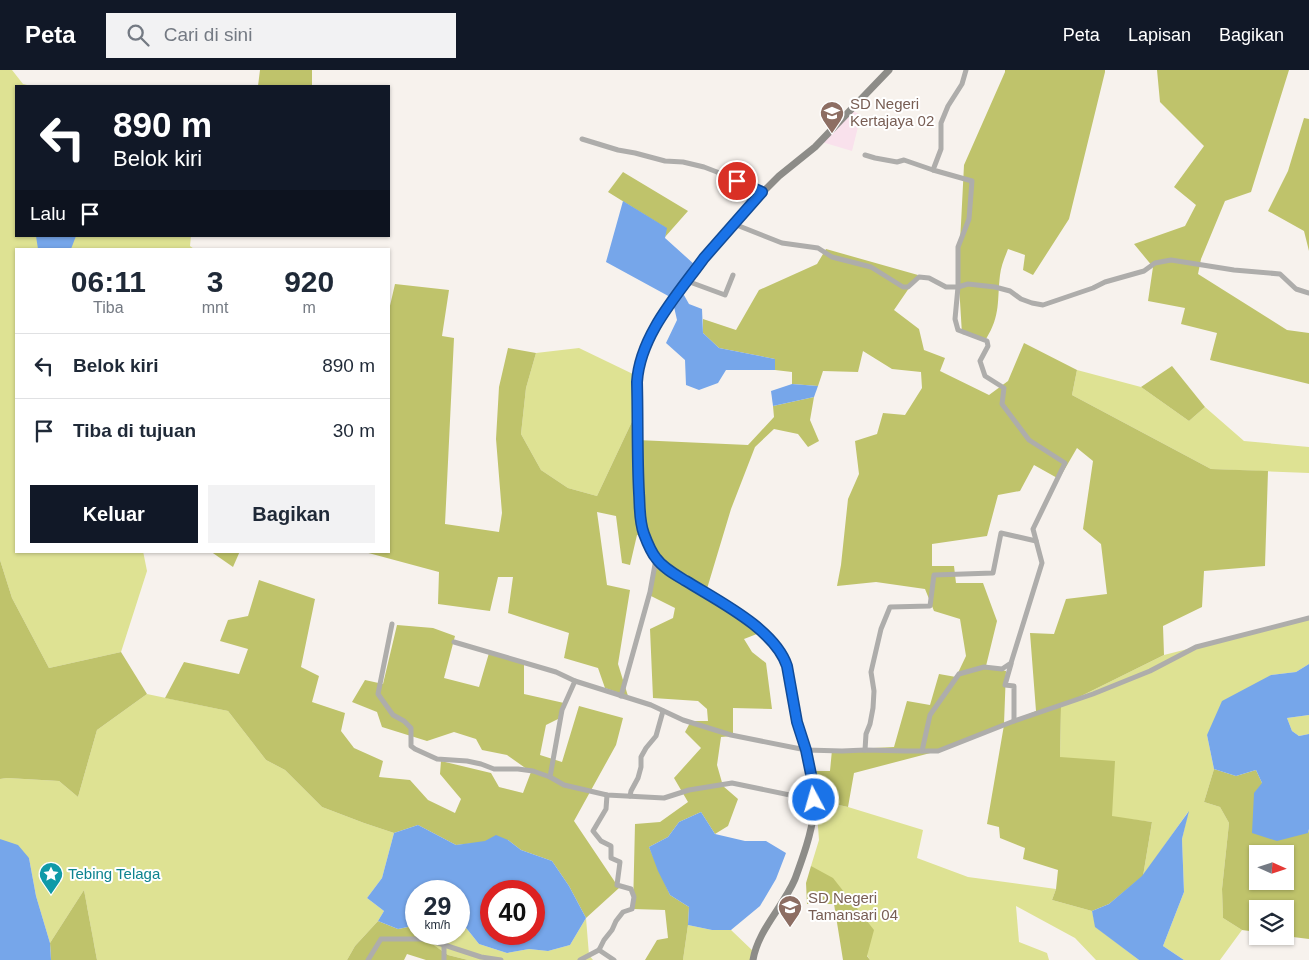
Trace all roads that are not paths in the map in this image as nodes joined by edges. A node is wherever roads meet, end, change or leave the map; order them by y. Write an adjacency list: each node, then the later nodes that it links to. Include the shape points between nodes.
1 (889, 70): 6 (street, via 815,147)
2 (966, 70): 5 (street, via 941,123 941,149)
3 (582, 139): 6 (street, via 665,161 704,167)
4 (865, 155): 5 (street, via 897,162 904,160)
5 (933, 170): 10 (street, via 972,182 969,219 958,246)
6 (762, 192): 7 (street)
7 (734, 224): 9 (street); 10 (street, via 782,243 818,248 832,257 872,267 902,287 908,287 919,277 929,278 946,287)
8 (733, 275): 9 (street, via 725,295)
9 (687, 281): 13 (street, via 659,321 638,372 640,523)
10 (958, 287): 11 (street, via 968,284 995,287 1043,305 1171,260 1280,274 1296,289); 12 (street, via 955,319 958,330 986,341 988,346 980,361 985,376 1004,388 1002,404 1029,440 1065,463 1033,529)
11 (1309, 292)
12 (1036, 541): 17 (street, via 1042,563); 23 (street, via 1001,533 993,573 934,575 930,606 890,607 871,672 873,708)
13 (656, 559): 19 (street); 22 (street, via 747,620 778,648 787,666 797,722)
14 (1309, 618): 21 (street, via 1196,647 1150,671)
15 (392, 624): 25 (street, via 378,694 393,716 411,728 411,746 414,749 437,759 467,761 494,769 532,771)
16 (454, 642): 18 (street, via 556,672)
17 (1011, 663): 21 (street, via 1005,685 1014,686); 24 (street, via 1002,670 984,667 959,674 930,715)
18 (574, 681): 19 (street); 25 (street, via 562,710)
19 (621, 696): 20 (street)
20 (663, 710): 22 (street, via 731,735); 27 (street, via 656,736 641,757 638,778)
21 (1014, 721): 24 (street, via 938,751)
22 (806, 750): 23 (street); 28 (street)
23 (865, 750): 24 (street)
24 (922, 751)
25 (550, 777): 26 (street, via 564,785)
26 (608, 795): 27 (street); 31 (street, via 606,810 594,831 601,841 611,846 611,858 620,862 617,885 631,889 634,897 632,909 623,912)
27 (630, 796): 28 (street, via 664,798 732,783)
28 (814, 800): 37 (street, via 806,849 790,888 755,950)
29 (405, 939): 32 (street, via 381,939)
30 (444, 945): 33 (street); 34 (street)
31 (599, 950): 35 (street); 36 (street)
32 (368, 960)
33 (444, 960)
34 (501, 960)
35 (580, 960)
36 (614, 960)
37 (753, 960)

